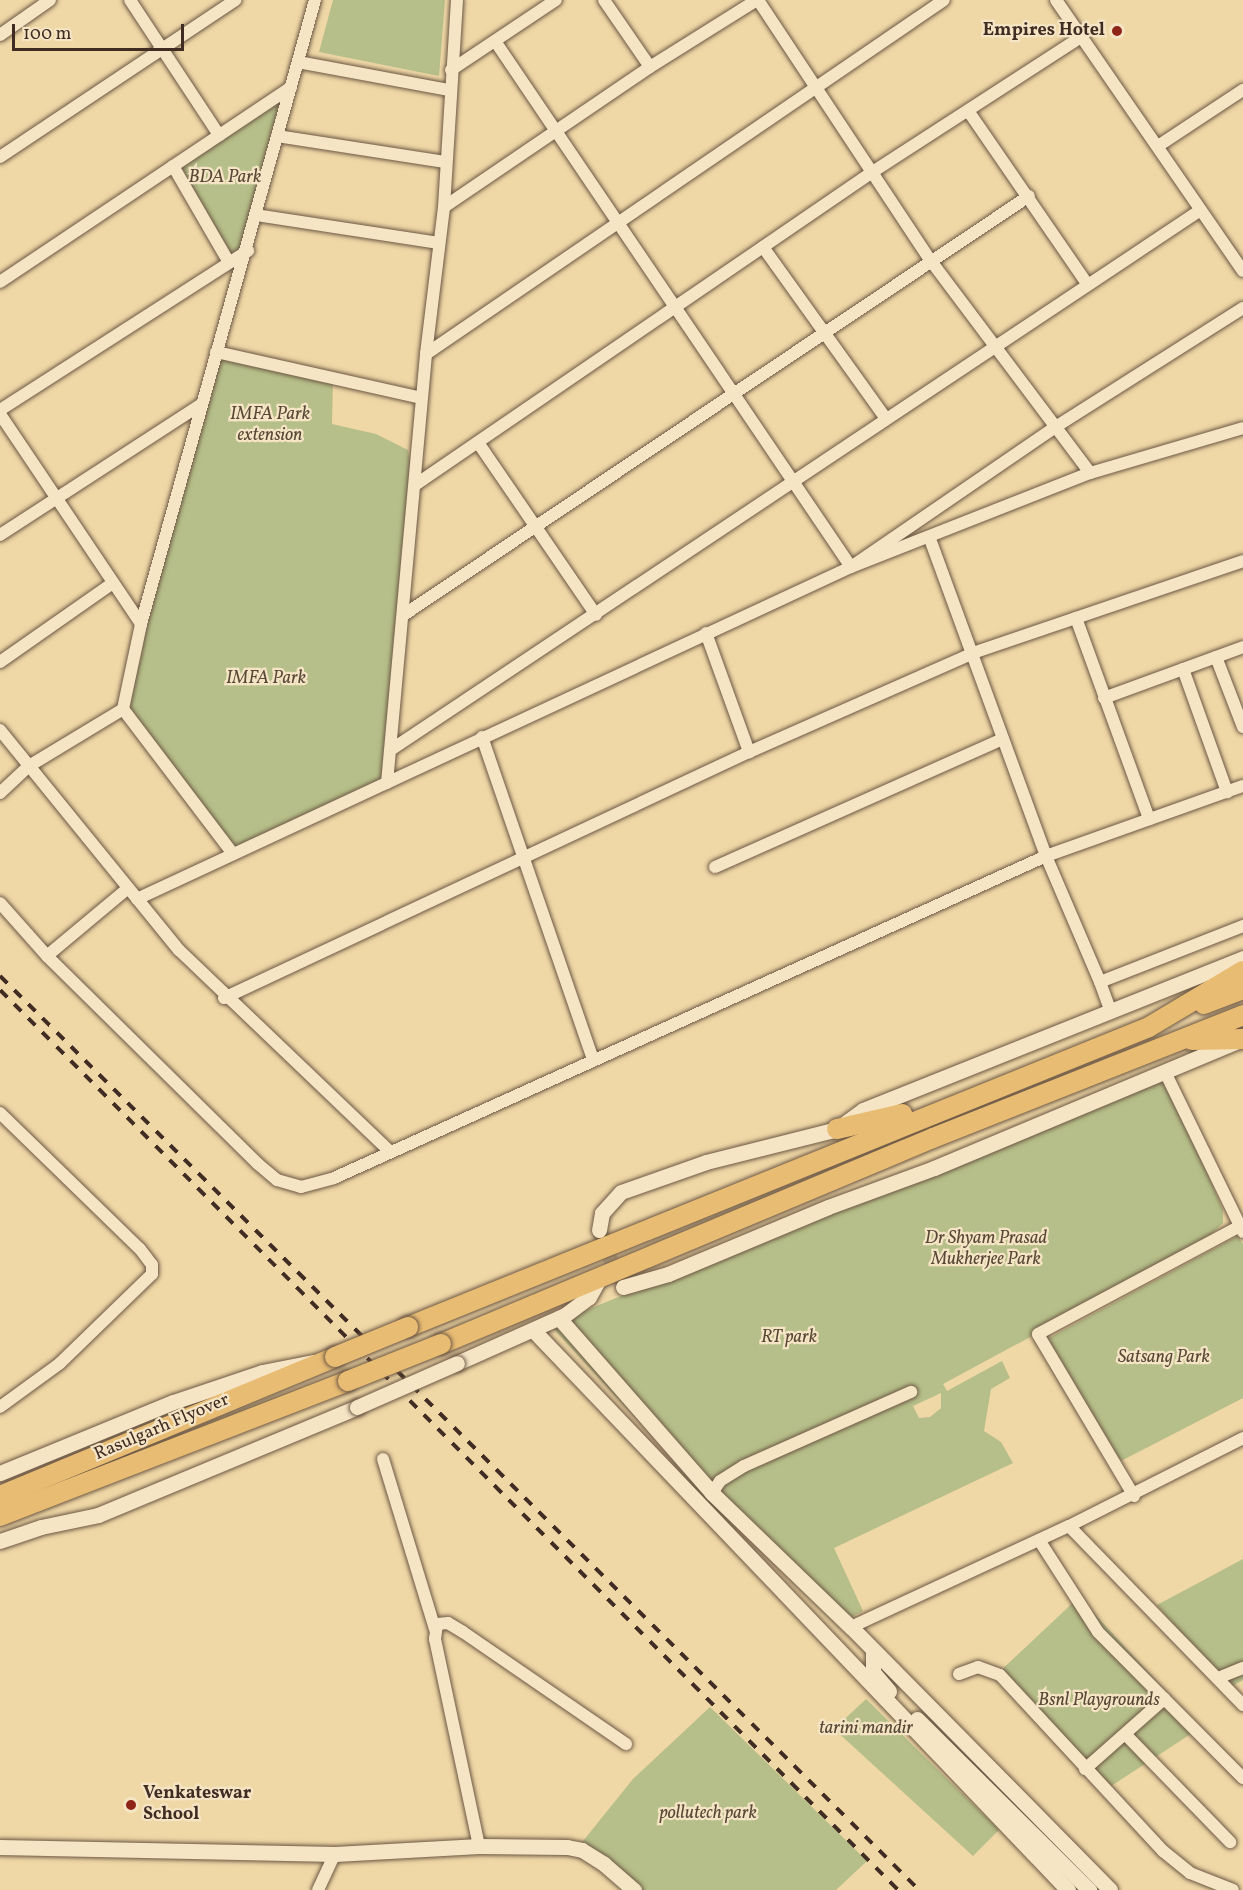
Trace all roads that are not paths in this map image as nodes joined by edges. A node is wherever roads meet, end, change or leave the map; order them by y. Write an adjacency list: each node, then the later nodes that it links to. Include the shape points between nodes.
1 (50, 0): 11 (street)
2 (130, 0): 14 (street)
3 (235, 0): 14 (street)
4 (315, 0): 15 (street)
5 (457, 0): 17 (street)
6 (556, 0): 13 (street)
7 (604, 0): 16 (street)
8 (758, 0): 16 (street); 18 (street)
9 (944, 0): 18 (street)
10 (1056, 0): 12 (street)
11 (0, 34)
12 (1081, 37): 22 (street); 26 (street)
13 (495, 41): 17 (street); 23 (street)
14 (163, 49): 24 (street); 27 (street)
15 (298, 62): 19 (street); 20 (street)
16 (650, 67): 23 (street)
17 (451, 70): 20 (street)
18 (816, 86): 30 (street); 35 (street)
19 (291, 87): 24 (street); 25 (street)
20 (449, 90): 28 (street)
21 (1243, 90): 26 (street)
22 (969, 112): 30 (street); 31 (street)
23 (556, 134): 32 (street); 35 (street)
24 (219, 135): 29 (street)
25 (277, 136): 28 (street); 34 (street)
26 (1158, 146): 33 (street)
27 (0, 157)
28 (445, 162): 32 (street)
29 (173, 166): 39 (street); 42 (street)
30 (874, 171): 37 (street); 40 (street)
31 (1029, 196): 40 (street); 43 (street)
32 (444, 207): 36 (street)
33 (1199, 211): 41 (street); 43 (street)
34 (256, 215): 36 (street); 38 (street)
35 (617, 222): 44 (street); 49 (street)
36 (438, 243): 49 (street)
37 (763, 247): 44 (street); 46 (street)
38 (248, 251): 39 (street); 48 (street)
39 (228, 261): 53 (street)
40 (931, 261): 46 (street); 47 (street)
41 (1243, 271)
42 (0, 282)
43 (1088, 284): 47 (street)
44 (677, 305): 50 (street); 57 (street)
45 (1243, 308): 55 (street)
46 (826, 333): 50 (street); 54 (street)
47 (993, 347): 54 (street); 55 (street)
48 (216, 352): 51 (street); 52 (street)
49 (426, 354): 51 (street)
50 (734, 397): 59 (street); 62 (street)
51 (422, 398): 60 (street)
52 (202, 404): 61 (street); 71 (street)
53 (0, 412): 61 (street)
54 (886, 419): 59 (street)
55 (1057, 426): 58 (street); 66 (street)
56 (1243, 428): 58 (street)
57 (479, 444): 60 (street); 62 (street)
58 (1090, 473): 64 (street)
59 (793, 483): 66 (street); 69 (street)
60 (415, 485): 68 (street)
61 (56, 497): 63 (street); 67 (street)
62 (536, 528): 68 (street); 69 (street)
63 (0, 535)
64 (930, 539): 66 (street); 74 (street)
65 (1243, 561): 70 (street)
66 (850, 567): 72 (street)
67 (113, 583): 71 (street); 76 (street)
68 (405, 614): 84 (street)
69 (596, 615): 84 (street)
70 (1076, 618): 74 (street); 78 (street)
71 (141, 624): 79 (street)
72 (706, 633): 82 (street); 85 (street)
73 (1243, 648): 75 (street)
74 (973, 653): 83 (street); 85 (street)
75 (1216, 657): 77 (street); 80 (street)
76 (0, 662)
77 (1183, 669): 78 (street); 89 (street)
78 (1104, 698): 91 (street)
79 (123, 709): 86 (street); 92 (street)
80 (1243, 728)
81 (0, 730): 86 (street)
82 (482, 737): 87 (street); 94 (street)
83 (1003, 739): 93 (street); 95 (street)
84 (392, 749): 87 (street)
85 (749, 752): 94 (street)
86 (29, 766): 90 (street); 96 (street)
87 (387, 783): 92 (street)
88 (1243, 786): 89 (street)
89 (1227, 792): 91 (street)
90 (0, 793)
91 (1149, 819): 93 (street)
92 (233, 854): 97 (street)
93 (1047, 856): 103 (street); 111 (street)
94 (525, 859): 105 (street); 111 (street)
95 (715, 867)
96 (127, 889): 97 (street); 100 (street)
97 (137, 899): 105 (street)
98 (0, 903): 100 (street)
99 (1243, 926): 103 (street)
100 (47, 956): 116 (street, via 277,1180 301,1187 315,1186)
101 (1243, 958): 106 (street)
102 (1243, 971): 108 (highway)
103 (1100, 982): 106 (street)
104 (1243, 989): 108 (highway)
105 (224, 998): 116 (street)
106 (1111, 1012): 115 (street, via 863,1110)
107 (1241, 1016): 110 (highway, Rasulgarh Flyover)
108 (1149, 1027): 113 (highway)
109 (1243, 1039): 110 (highway); 112 (street)
110 (1180, 1040): 119 (highway, Rasulgarh Flyover)
111 (592, 1059): 116 (street)
112 (1165, 1072): 117 (street); 120 (street, via 668,1274)
113 (957, 1101): 115 (highway); 123 (highway, Rasulgarh Flyover, bridge)
114 (0, 1113): 125 (street, via 152,1264 152,1274 58,1364)
115 (837, 1129): 118 (street, via 706,1162 621,1192 602,1213)
116 (388, 1150)
117 (1241, 1229): 131 (street, via 1038,1334)
118 (599, 1230)
119 (600, 1276): 121 (street, via 589,1297); 132 (highway, Rasulgarh Flyover, bridge, via 441,1344)
120 (623, 1287)
121 (559, 1318): 122 (street); 129 (street)
122 (534, 1331): 135 (street, bridge, via 98,1515 41,1527); 139 (street, via 707,1508)
123 (330, 1359): 128 (street, via 296,1363 218,1387); 130 (highway, Rasulgarh Flyover)
124 (911, 1392): 129 (street, via 744,1466 720,1481)
125 (0, 1407)
126 (1243, 1438): 131 (street)
127 (383, 1459): 137 (street)
128 (0, 1473)
129 (712, 1493): 136 (street)
130 (0, 1496)
131 (1134, 1496): 133 (street)
132 (0, 1516)
133 (1070, 1526): 134 (street); 142 (street)
134 (1040, 1540): 136 (street); 144 (street, via 1085,1615)
135 (0, 1541)
136 (851, 1627): 138 (street)
137 (435, 1629): 147 (street, via 437,1624 448,1623); 151 (street)
138 (873, 1651): 143 (street, via 871,1665); 158 (street)
139 (853, 1668): 143 (street); 156 (street)
140 (1243, 1668): 142 (street)
141 (959, 1674): 148 (street, via 978,1667 1000,1675)
142 (1218, 1678): 145 (street)
143 (878, 1680): 157 (street)
144 (1164, 1699): 146 (street); 149 (street)
145 (1243, 1705)
146 (1125, 1734): 148 (street); 150 (street)
147 (626, 1744)
148 (1085, 1769): 159 (street, via 1184,1869)
149 (1243, 1778)
150 (1230, 1842)
151 (478, 1846): 153 (street); 155 (street, via 582,1850)
152 (0, 1847): 153 (street)
153 (335, 1854): 154 (street)
154 (318, 1890)
155 (634, 1890)
156 (1068, 1890)
157 (1089, 1890)
158 (1110, 1890)
159 (1233, 1890)

